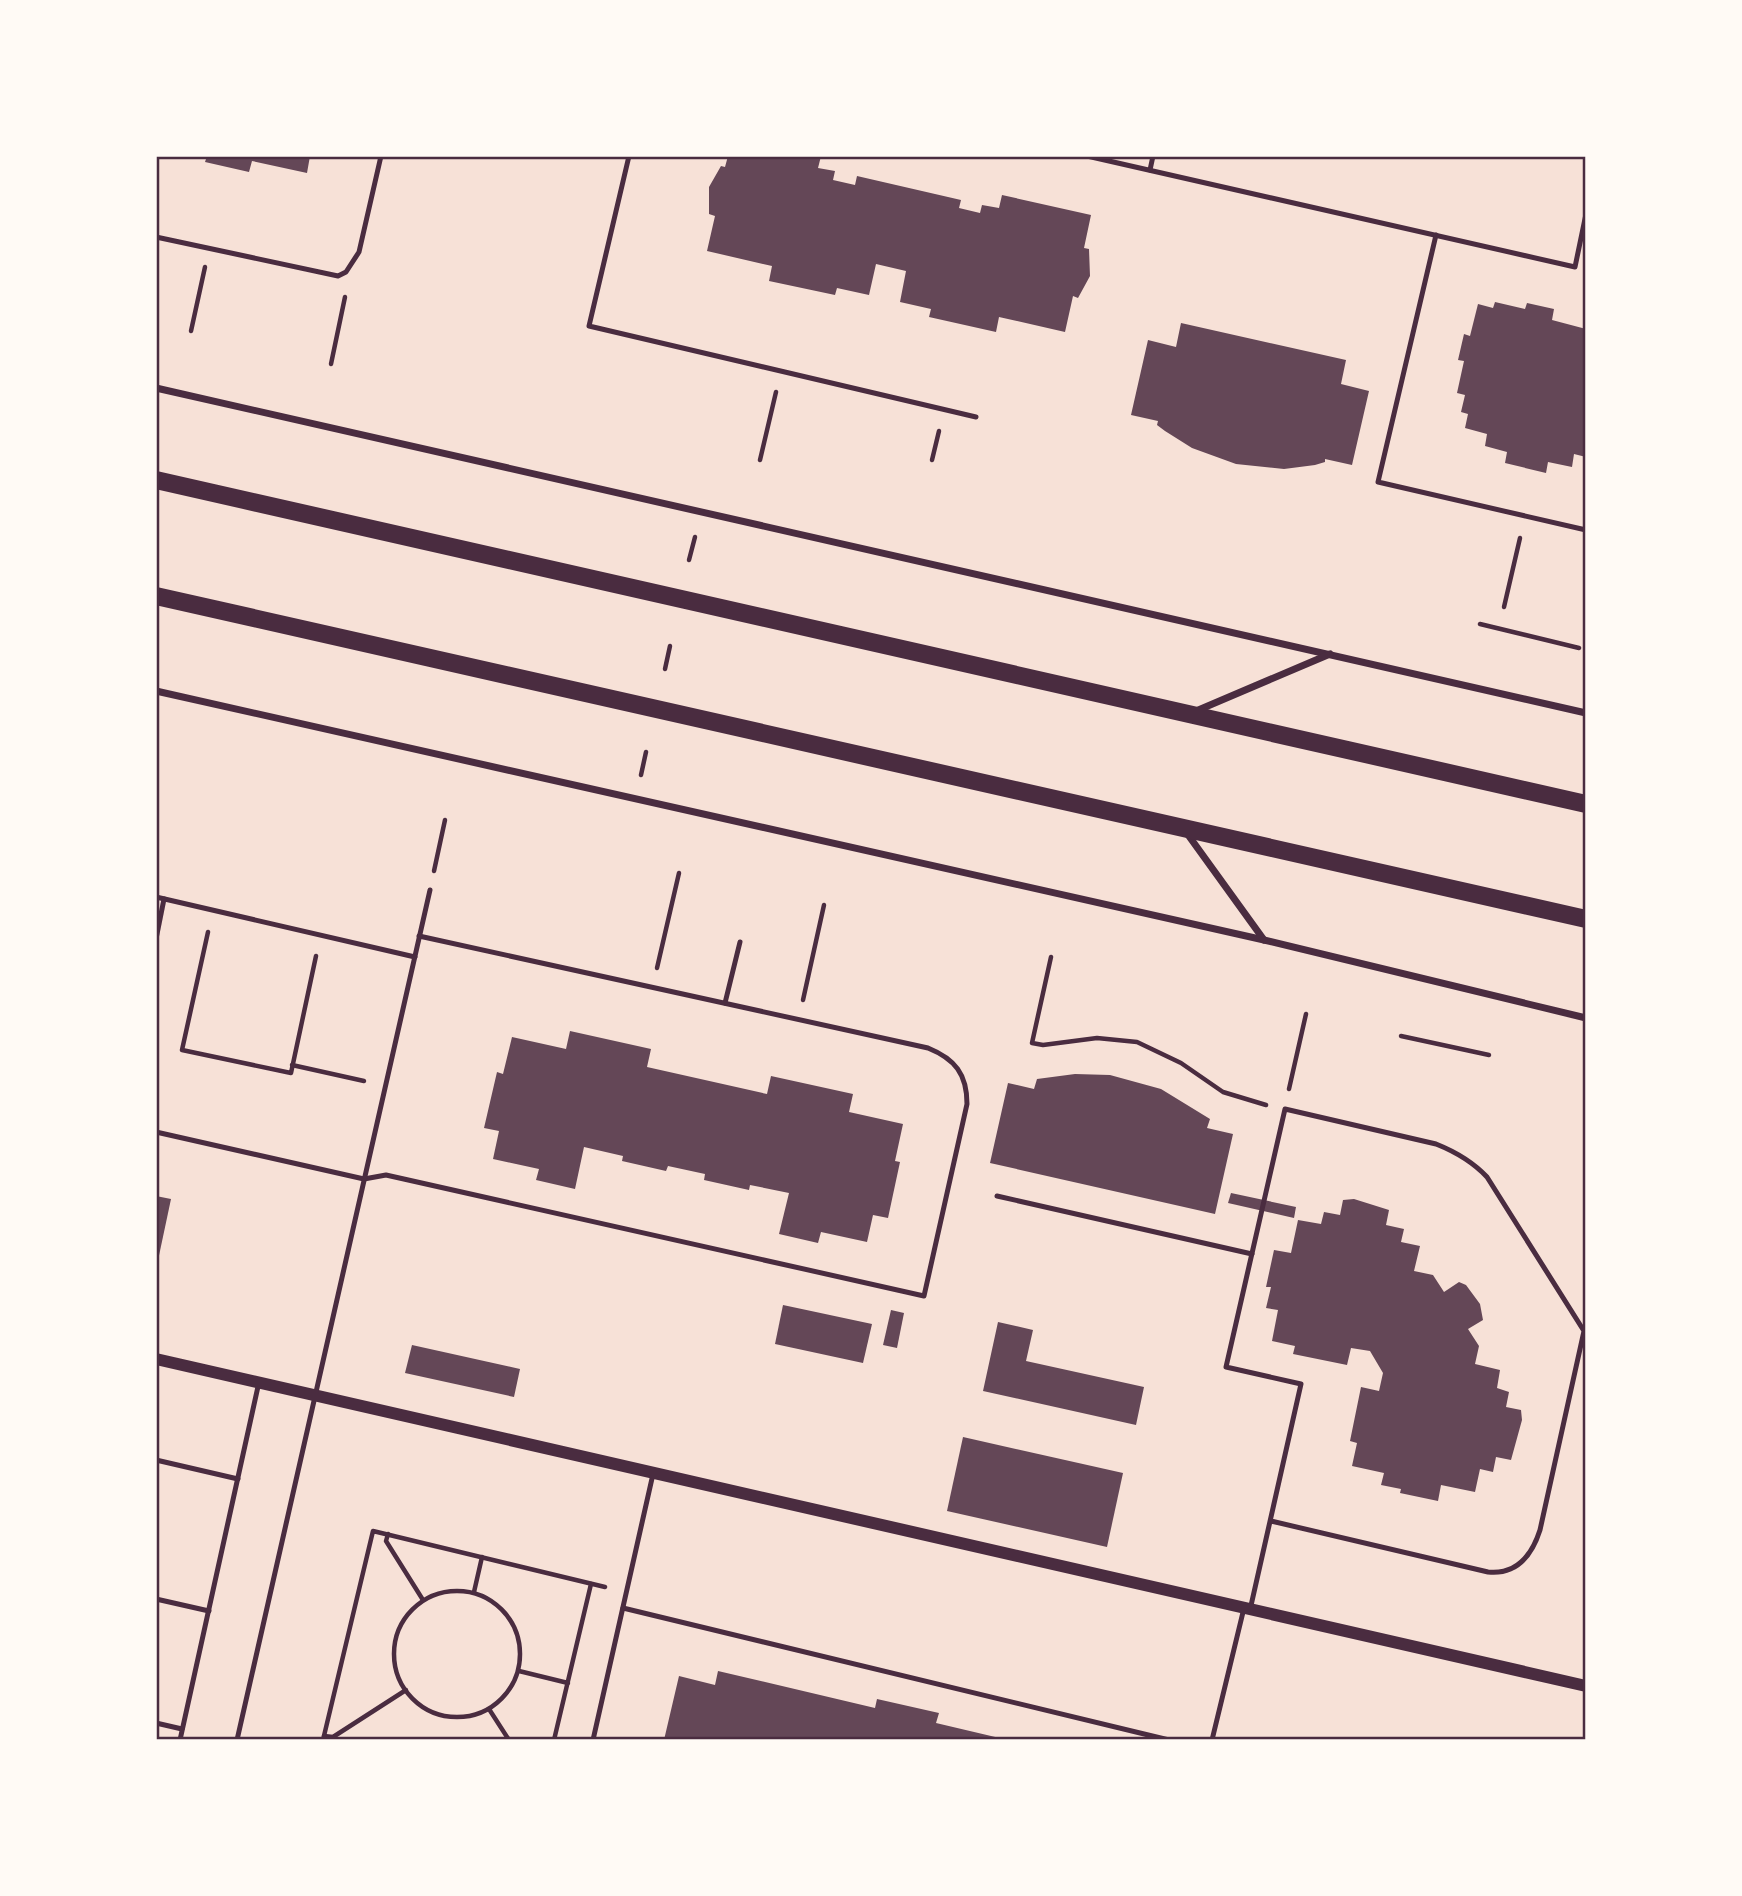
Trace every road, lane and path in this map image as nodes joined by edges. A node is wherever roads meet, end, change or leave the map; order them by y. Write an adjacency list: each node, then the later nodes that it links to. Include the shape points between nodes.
1 (382, 156): 10 (lane, via 359,252)
2 (629, 156): 13 (lane, via 589,326)
3 (1087, 156): 5 (lane)
4 (1153, 156): 5 (lane)
5 (1150, 170): 7 (lane)
6 (1586, 214): 7 (lane, via 1574,267)
7 (1436, 235): 20 (lane, via 1378,481)
8 (156, 237): 9 (lane)
9 (209, 249): 10 (lane, via 327,275); 11 (path)
10 (346, 272): 12 (path, via 348,282)
11 (191, 331)
12 (331, 363)
13 (781, 371): 15 (lane); 17 (path)
14 (156, 388): 29 (street)
15 (944, 409): 16 (lane); 18 (path)
16 (976, 417)
17 (760, 460)
18 (932, 460)
19 (156, 480): 33 (main road)
20 (1525, 516): 21 (lane); 25 (path)
21 (1586, 530)
22 (695, 537): 23 (path)
23 (689, 560)
24 (156, 596): 38 (main road)
25 (1504, 607)
26 (1480, 624): 28 (path)
27 (670, 646): 30 (path)
28 (1579, 648)
29 (1331, 654): 32 (street); 33 (street)
30 (665, 669)
31 (156, 691): 49 (street)
32 (1586, 713)
33 (1186, 715): 36 (main road)
34 (646, 752): 35 (path)
35 (641, 775)
36 (1586, 804)
37 (445, 820): 40 (path)
38 (1184, 829): 45 (main road); 49 (street)
39 (679, 873): 53 (path)
40 (429, 890): 47 (lane)
41 (156, 897): 42 (lane)
42 (164, 899): 44 (lane); 48 (lane)
43 (824, 905): 57 (path)
44 (212, 910): 46 (lane); 60 (path, via 182,1050 290,1073)
45 (1586, 919)
46 (320, 935): 51 (lane); 60 (path)
47 (419, 936): 51 (lane); 53 (lane)
48 (156, 939)
49 (1264, 940): 56 (street)
50 (740, 942): 54 (lane)
51 (415, 957): 61 (lane)
52 (1051, 957): 62 (path, via 1032,1043 1097,1038 1137,1042 1181,1063 1223,1092)
53 (653, 987): 54 (lane)
54 (725, 1003): 57 (lane)
55 (1306, 1014): 62 (path)
56 (1586, 1018)
57 (798, 1019): 64 (lane, via 928,1048 944,1055 963,1076 967,1104 924,1296 386,1175)
58 (1401, 1036): 59 (path)
59 (1489, 1055)
60 (292, 1065): 61 (path)
61 (386, 1085): 64 (lane)
62 (1285, 1109): 66 (lane); 73 (lane, via 1436,1144 1473,1163 1487,1177 1584,1331 1540,1530 1532,1551 1513,1569 1502,1574 1488,1572)
63 (156, 1132): 64 (lane)
64 (364, 1180): 69 (lane)
65 (998, 1196): 66 (lane)
66 (1252, 1254): 73 (lane, via 1226,1367 1301,1384)
67 (156, 1359): 68 (street)
68 (259, 1382): 69 (street); 72 (lane)
69 (315, 1397): 71 (street); 93 (lane)
70 (156, 1460): 72 (lane)
71 (653, 1473): 78 (lane); 82 (street)
72 (238, 1479): 83 (lane)
73 (1271, 1521): 82 (lane)
74 (388, 1534): 75 (path); 80 (path, via 386,1541); 91 (path, via 373,1531)
75 (482, 1557): 76 (path); 77 (path)
76 (591, 1584): 78 (path); 85 (path)
77 (474, 1592): 80 (path, via 440,1593); 84 (path, via 502,1608 512,1622 520,1646)
78 (626, 1592): 81 (lane)
79 (156, 1599): 83 (lane)
80 (423, 1600): 87 (path, via 395,1637 396,1670)
81 (623, 1608): 96 (lane); 97 (lane)
82 (1247, 1609): 86 (street); 98 (lane)
83 (209, 1611): 90 (lane)
84 (519, 1671): 85 (path); 88 (path)
85 (568, 1683): 95 (path)
86 (1586, 1686)
87 (406, 1690): 88 (path, via 426,1709 441,1715 474,1715); 91 (path, via 334,1737)
88 (489, 1709): 94 (path)
89 (156, 1723): 90 (lane)
90 (182, 1729): 92 (lane)
91 (324, 1738)
92 (180, 1740)
93 (237, 1740)
94 (509, 1740)
95 (554, 1740)
96 (593, 1740)
97 (1170, 1740)
98 (1212, 1740)

